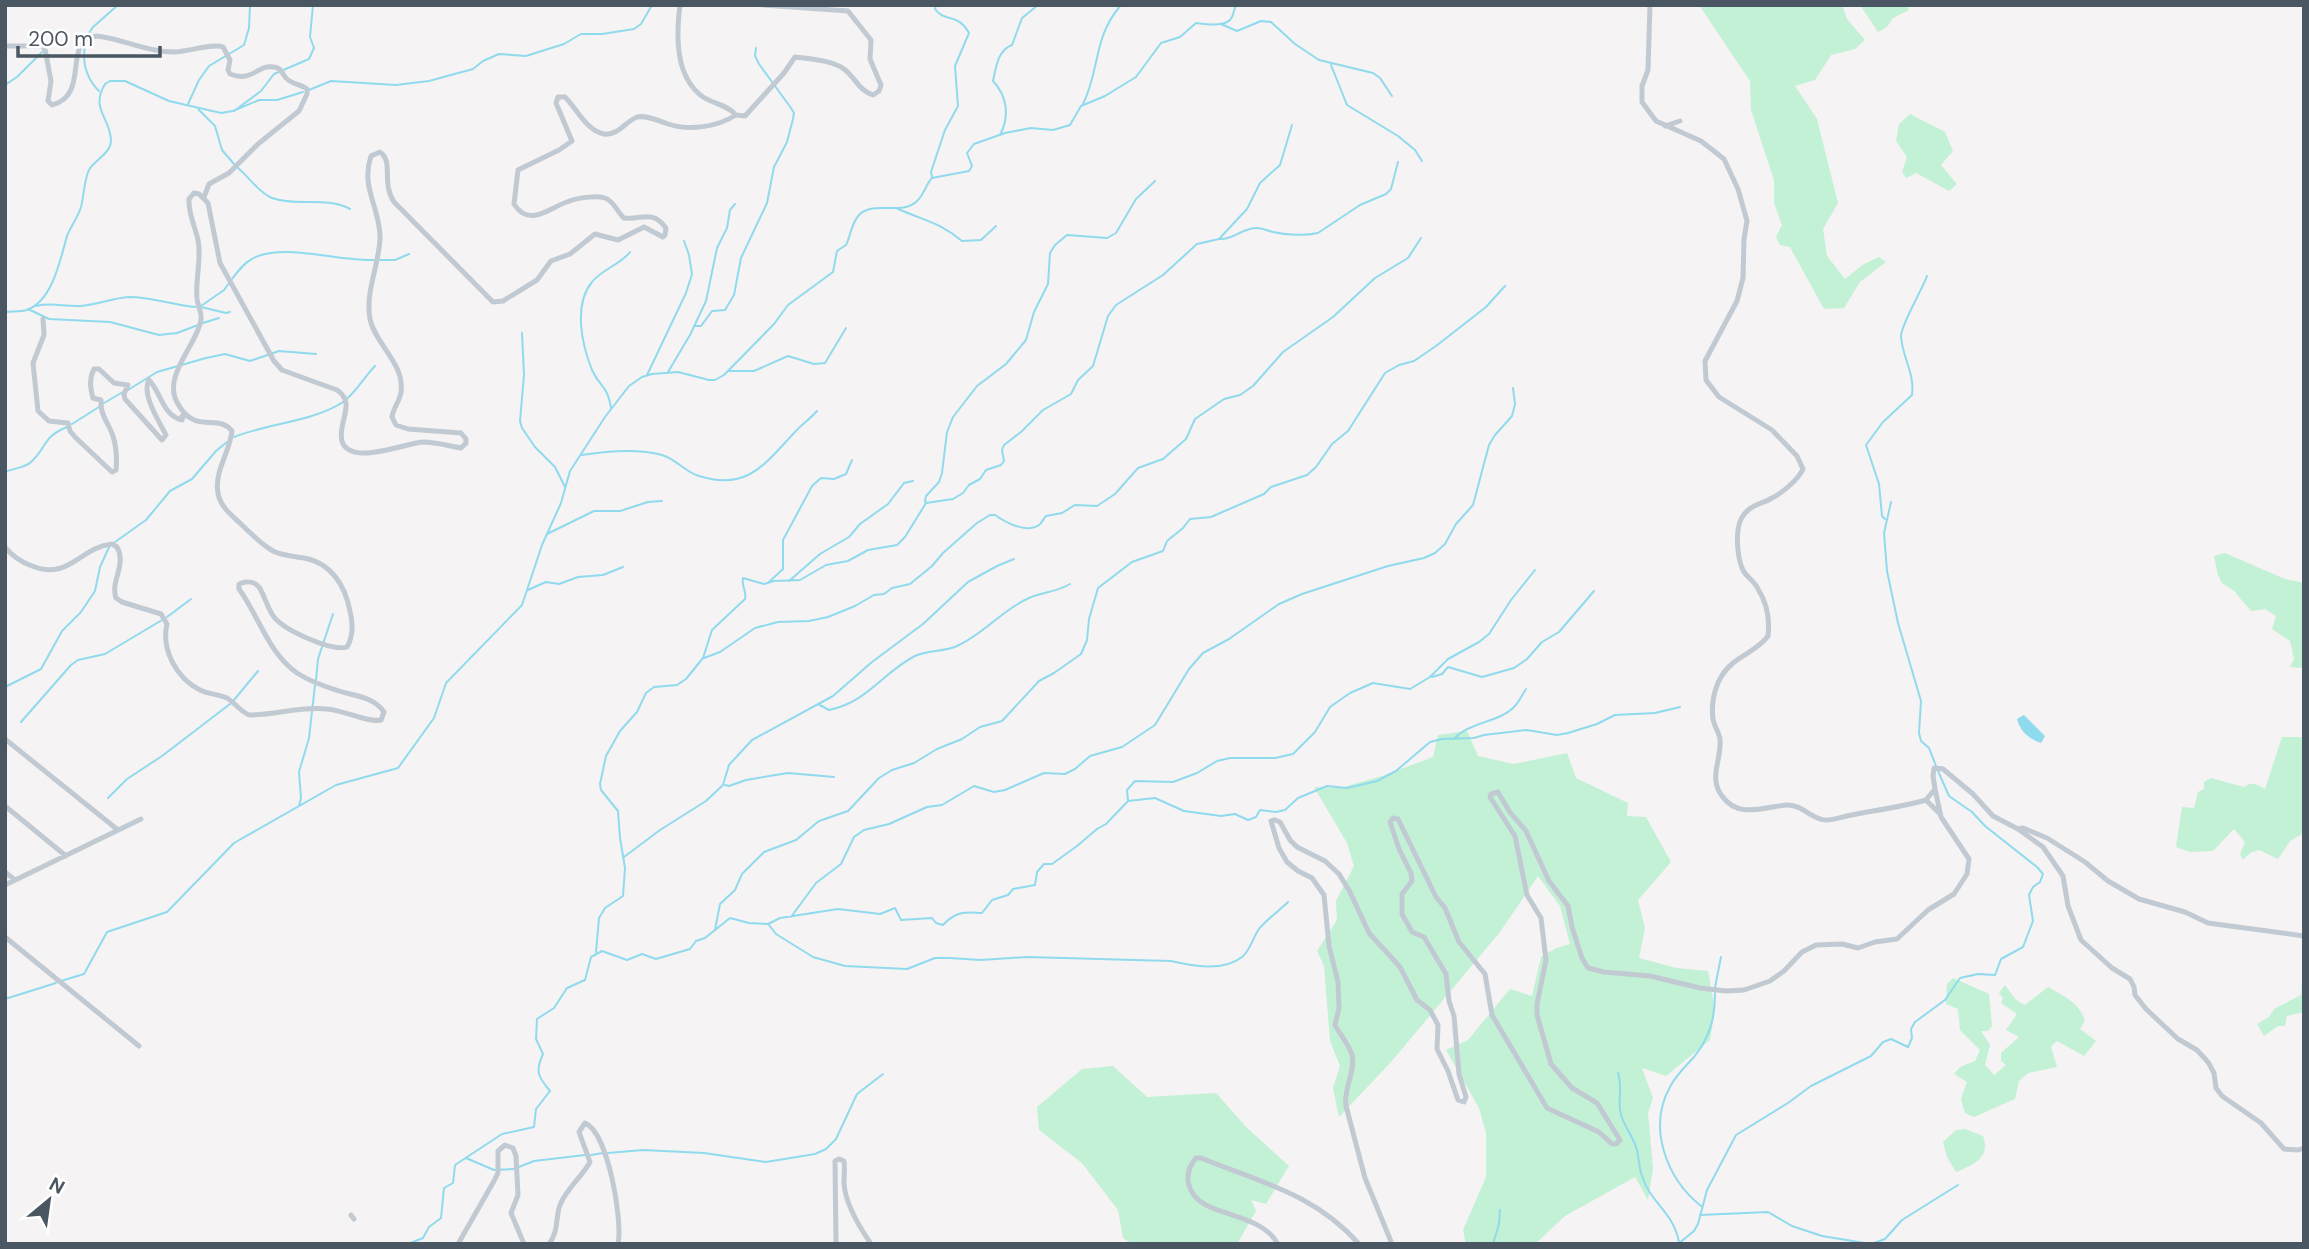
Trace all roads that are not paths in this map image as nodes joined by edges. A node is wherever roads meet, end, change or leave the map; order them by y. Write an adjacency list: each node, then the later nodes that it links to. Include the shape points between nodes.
1 (680, 5): 5 (street, via 677,35 685,76 706,99 731,109)
2 (763, 5): 5 (street, via 848,11 871,40 870,59 881,85 873,95 864,92 845,70 795,57 745,116)
3 (1650, 5): 7 (street, via 1642,102 1650,116)
4 (5, 46): 8 (street, via 45,49 52,105 74,85 81,43 97,36 171,52 218,45 228,55 230,74 252,76 262,68 277,67 285,78 307,89 299,111 229,173 209,184)
5 (736, 116): 8 (street, via 695,127 637,117 605,134 591,127 565,97 558,97 556,103 572,141 518,170 514,204 518,211 534,217 567,202 605,198 624,218 660,220 665,235 644,227 618,240 595,234 497,303 488,300 394,202 387,188 385,156 380,152 371,156 368,181 380,240 370,320 401,386 392,417 396,425 408,429 461,433 466,443 461,448 426,442 360,453 346,447 342,440 344,396 282,370 274,361 220,263)
6 (1680, 121): 7 (street)
7 (1665, 126): 14 (street, via 1701,141 1724,159 1747,221 1740,289 1705,361 1706,380 1719,397 1772,430 1803,469 1775,496 1746,511 1739,524 1741,563 1758,588 1769,630 1764,641 1726,670 1716,687 1717,789 1730,804 1746,811 1788,805 1825,820)
8 (204, 197): 10 (street, via 194,193 188,205 200,250 197,293 201,320 174,387 177,404)
9 (43, 319): 10 (street, via 44,335 33,363 38,411 49,421 68,423 70,431 112,472 117,464 114,439 101,415 101,400 93,398 90,388 93,369 114,383 128,385 125,400 162,440 166,435 147,398 149,380 175,419)
10 (187, 416): 11 (street, via 226,425 232,431 218,483 225,508 273,551 327,568 341,583 347,599 351,638 347,647 337,649 286,627 272,615 259,588 246,581 239,584 266,637 296,672 371,700 384,712 381,720 326,708 249,715 227,698 197,689 179,672 170,658 167,624 161,614 116,598 121,560 117,547 102,545 71,565 40,570 15,558)
11 (5, 547)
12 (5, 739): 19 (street)
13 (1935, 789): 14 (street); 16 (street); 18 (street, via 1933,771 1941,768 1993,816)
14 (1926, 800): 16 (street)
15 (5, 806): 20 (street)
16 (1940, 814): 36 (street, via 1969,859 1967,874 1954,894 1896,939 1858,948 1816,945 1770,981 1726,991 1588,968 1568,906 1549,881 1526,831 1498,792 1491,794 1515,836 1527,895 1541,918 1546,960 1537,1015 1550,1064 1572,1088 1597,1103 1618,1135 1616,1144 1547,1108 1499,1029 1485,974 1459,942 1398,819 1390,822 1412,881 1402,894 1401,908 1409,929 1424,937 1446,974 1464,1102 1458,1100 1437,1049 1436,1019 1412,993 1400,967 1369,933 1339,874 1297,847 1280,822 1271,821 1287,862 1312,878 1324,895 1338,982 1335,1025 1353,1060 1346,1106 1365,1178)
17 (141, 819): 19 (street)
18 (2018, 829): 24 (street, via 2047,838 2139,899 2208,923); 27 (street, via 2043,847 2061,870 2081,940 2130,979 2146,1009 2204,1056 2222,1096 2261,1123 2284,1149)
19 (118, 830): 20 (street)
20 (66, 856): 22 (street)
21 (5, 872): 22 (street)
22 (15, 880): 23 (street)
23 (5, 885)
24 (2304, 936)
25 (5, 937): 26 (street)
26 (139, 1046)
27 (2304, 1147)
28 (458, 1244): 29 (street, via 498,1173 498,1150 510,1145 516,1156 519,1195 512,1219)
29 (524, 1244)
30 (549, 1244): 31 (street, via 563,1199 590,1162 579,1132 585,1123 593,1128 608,1158 620,1226)
31 (618, 1244)
32 (836, 1244): 33 (street, via 835,1161 839,1159 845,1165 849,1201)
33 (871, 1244)
34 (1278, 1244): 35 (street, via 1270,1233 1196,1198 1188,1175 1196,1158 1281,1187 1310,1202)
35 (1359, 1244)
36 (1392, 1244)

